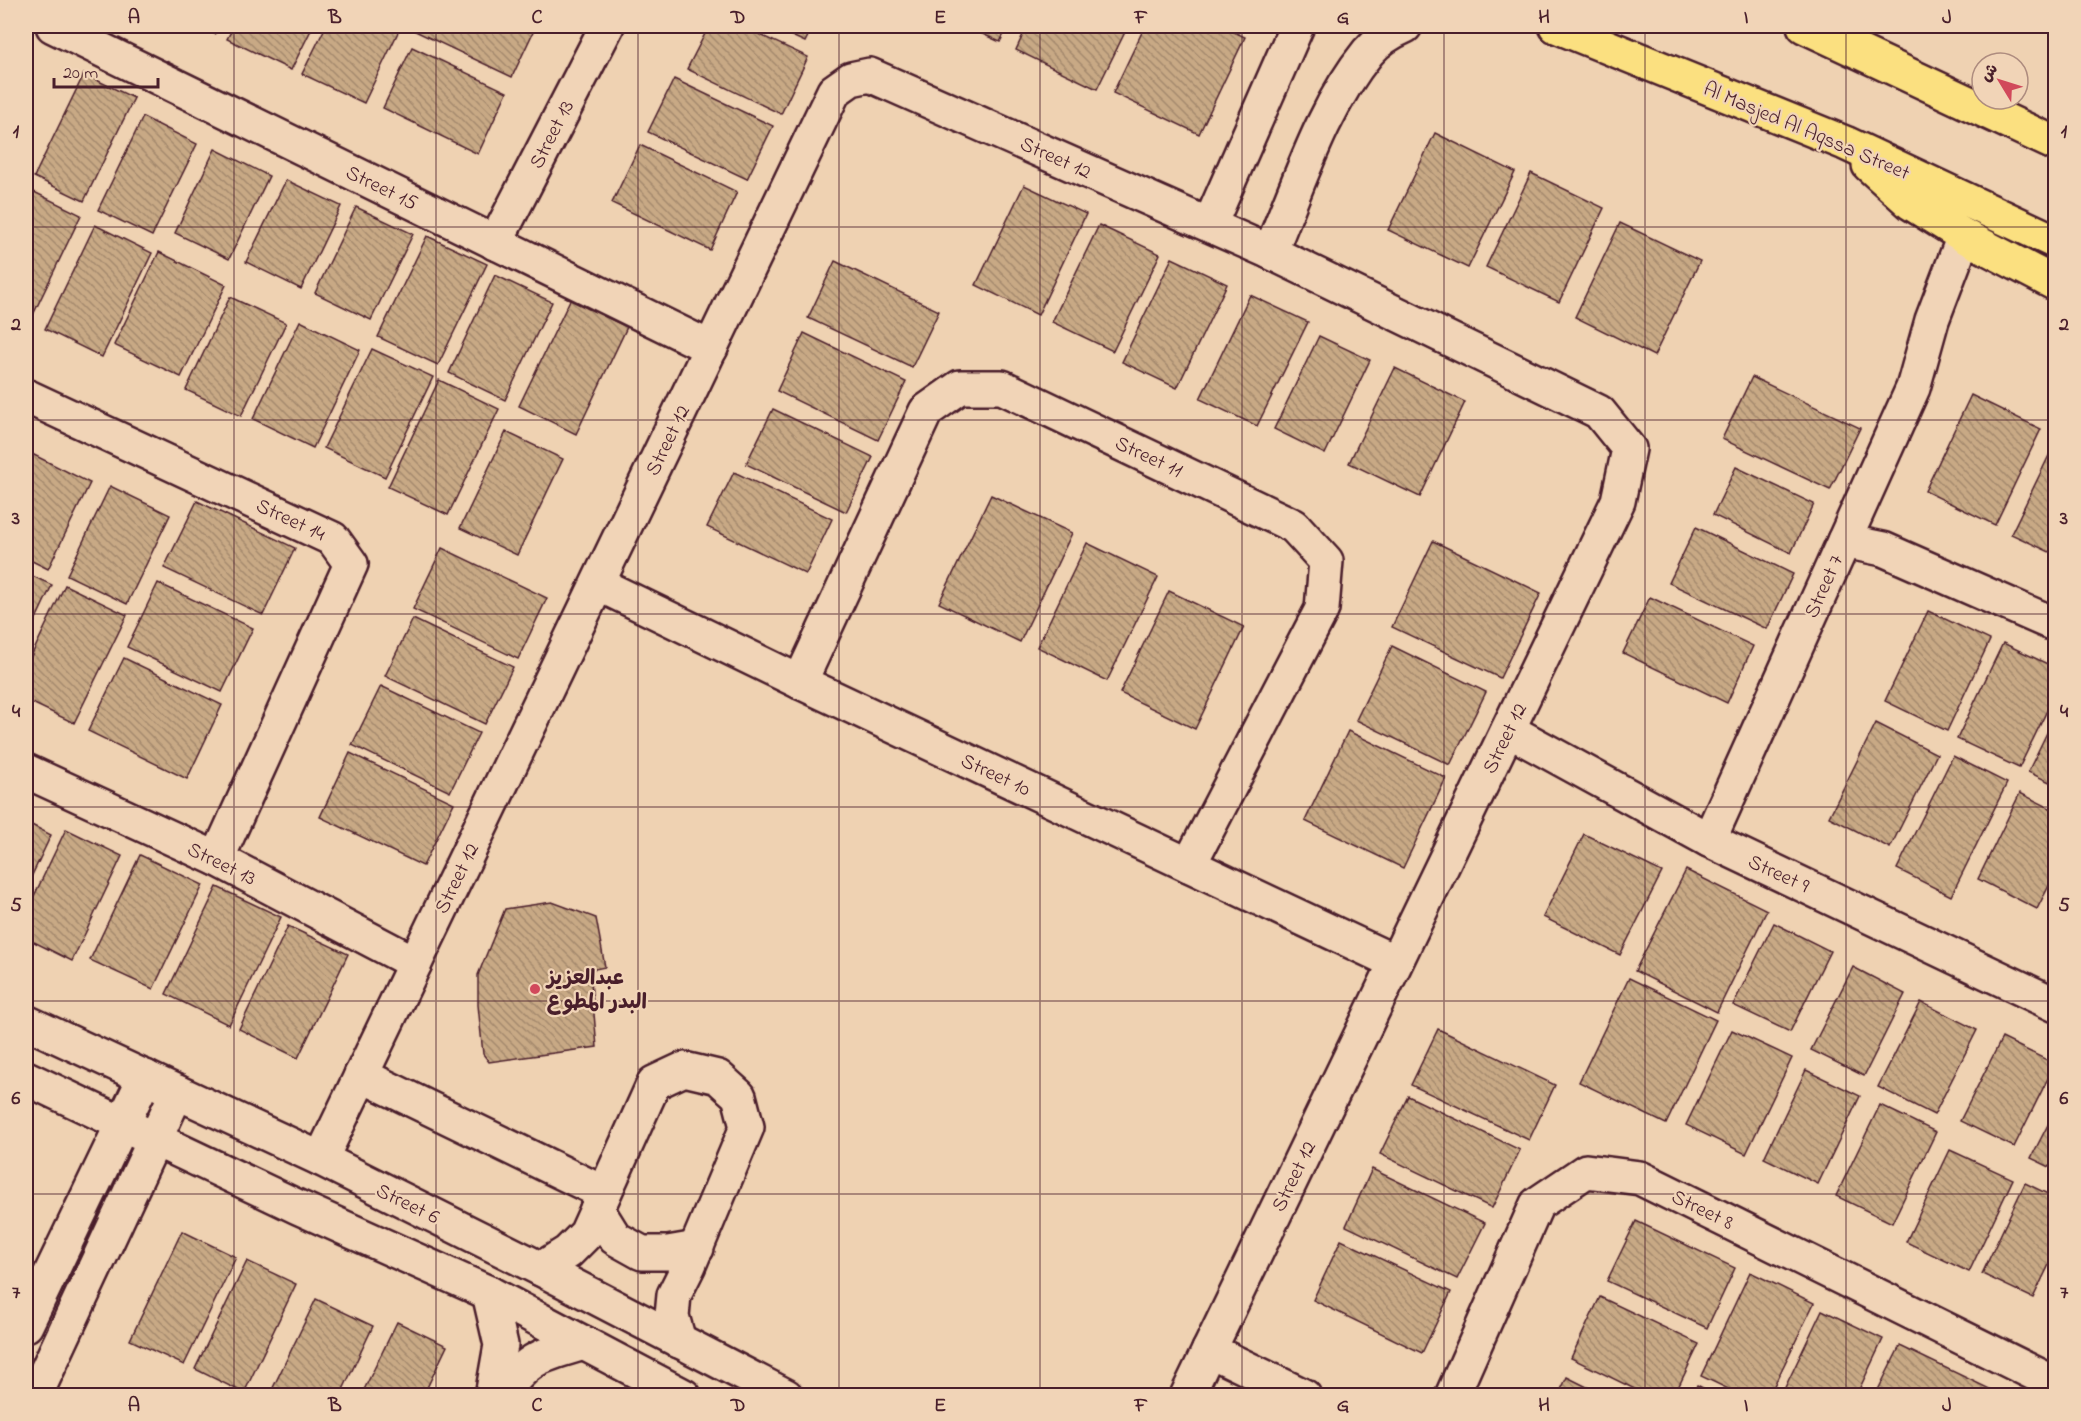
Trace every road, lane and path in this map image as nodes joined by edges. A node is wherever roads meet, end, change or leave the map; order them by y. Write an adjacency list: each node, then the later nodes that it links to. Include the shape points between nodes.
1 (53, 26): 12 (street, Street 15)
2 (607, 26): 12 (street, Street 13)
3 (1297, 26): 9 (street)
4 (1556, 26): 7 (main road, Al Masjed Al Aqssa Street)
5 (1804, 26): 8 (main road)
6 (1395, 28): 13 (street, via 1369,51 1331,108)
7 (1845, 143): 10 (main road, via 1911,203); 11 (main road, Al Masjed Al Aqssa Street)
8 (2055, 144)
9 (1210, 224): 13 (street, Street 12); 15 (street, Street 12, via 870,75 851,79 834,91)
10 (1964, 236): 14 (main road); 17 (street, via 1932,320 1913,388)
11 (2055, 242)
12 (495, 243): 15 (street, Street 15)
13 (1270, 252): 21 (street, Street 12, via 1599,412 1629,449 1618,501)
14 (2055, 284)
15 (711, 348): 18 (street, Street 12)
16 (26, 396): 24 (street, Street 14, via 333,538 351,564)
17 (1844, 541): 19 (street, Street 7, via 1883,549); 23 (street, Street 7)
18 (598, 584): 20 (street, Street 10); 27 (street, Street 12)
19 (2055, 625)
20 (800, 682): 25 (street, Street 10); 25 (street, Street 11, via 926,411 960,387 1002,387 1294,526 1326,561 1322,609)
21 (1508, 730): 23 (street, Street 9); 26 (street, Street 12)
22 (26, 771): 24 (street, Street 13)
23 (1709, 840): 28 (street, Street 9)
24 (217, 859): 27 (street, Street 13)
25 (1189, 865): 26 (street, Street 10)
26 (1395, 962): 44 (street, Street 12)
27 (415, 963): 30 (street, Street 12)
28 (2055, 1005)
29 (26, 1022): 31 (street, Street 6)
30 (362, 1075): 36 (street, Street 12); 37 (street)
31 (145, 1077): 33 (street, Street 6); 34 (street)
32 (26, 1078): 34 (street)
33 (177, 1092): 35 (street); 36 (street, Street 6)
34 (123, 1124): 35 (street); 41 (street)
35 (155, 1140): 40 (street); 46 (street)
36 (321, 1160): 39 (street, Street 6)
37 (601, 1201): 38 (street, via 615,1238 642,1253); 38 (street, via 654,1083 684,1069 718,1077 739,1096 747,1127); 39 (street, via 586,1234 568,1252)
38 (697, 1248): 42 (street, via 674,1295 672,1316)
39 (541, 1269): 42 (street, Street 6)
40 (489, 1293): 43 (street); 47 (street, via 501,1345)
41 (26, 1325)
42 (679, 1341): 50 (street, Street 6)
43 (584, 1343): 48 (street, via 540,1356 514,1376); 49 (street)
44 (1209, 1350): 51 (street, Street 12); 52 (street)
45 (2055, 1384): 53 (street, Street 8, via 1640,1178 1586,1171 1536,1204)
46 (35, 1395)
47 (492, 1395)
48 (502, 1395)
49 (684, 1395)
50 (786, 1395)
51 (1187, 1395)
52 (1304, 1395)
53 (1452, 1395)

